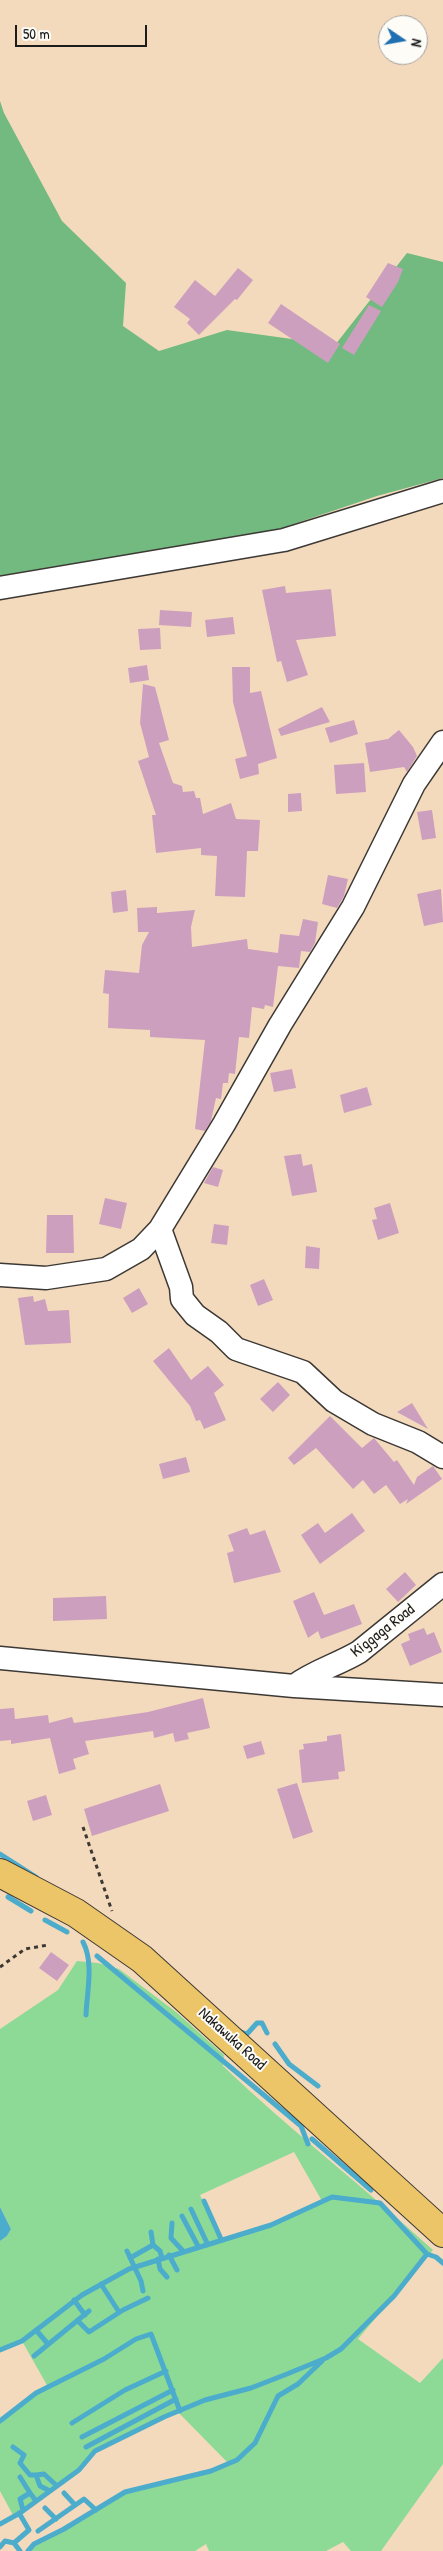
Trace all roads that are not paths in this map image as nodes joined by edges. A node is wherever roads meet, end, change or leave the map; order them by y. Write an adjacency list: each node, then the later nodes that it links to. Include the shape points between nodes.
1 (443, 491): 2 (street, via 284,540)
2 (0, 588)
3 (443, 742): 4 (street, via 414,784 353,907)
4 (160, 1229): 5 (street, via 141,1249 106,1269 46,1278); 6 (street, via 181,1287 182,1299 195,1315 220,1332 236,1349 303,1372 334,1401 373,1424)
5 (0, 1275)
6 (443, 1456)
7 (443, 1584): 9 (street, Kiggaga Road, via 359,1652 308,1675)
8 (0, 1658): 9 (street)
9 (294, 1686): 10 (street)
10 (443, 1695)
11 (0, 1873): 12 (main road, Nakawuka Road, via 76,1913 142,1959)
12 (443, 2233)

